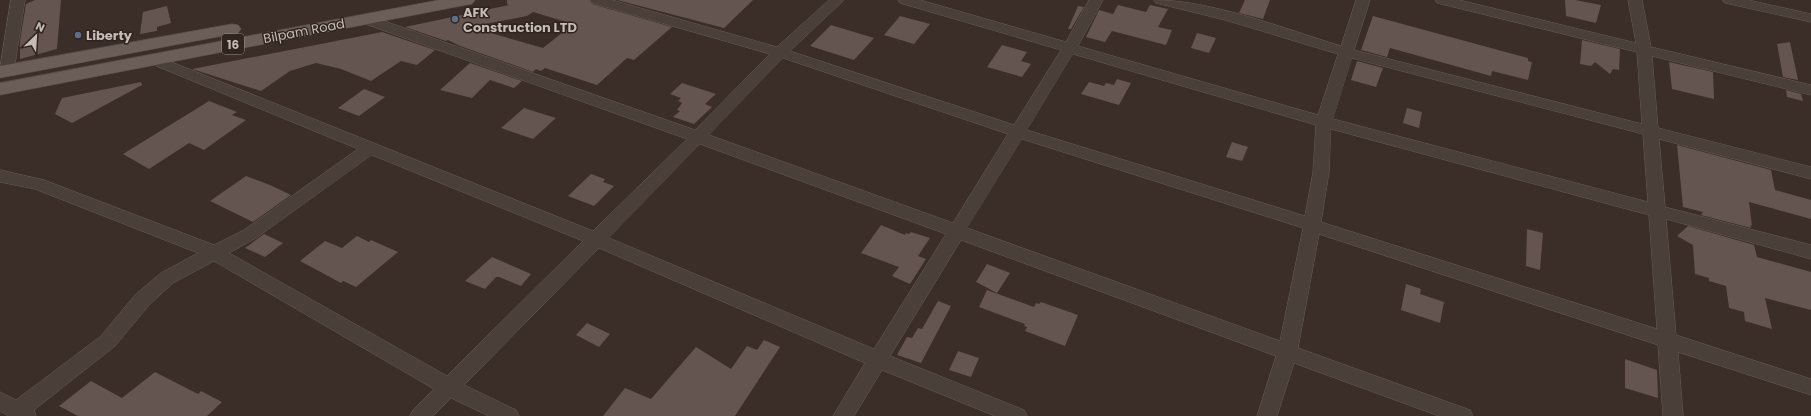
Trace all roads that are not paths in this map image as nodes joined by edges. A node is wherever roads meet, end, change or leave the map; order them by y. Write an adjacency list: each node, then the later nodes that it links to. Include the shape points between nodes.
1 (18, 0): 22 (street)
2 (393, 0): 22 (main road, 16)
3 (466, 0): 16 (main road, Bilpam Road / 16)
4 (596, 0): 19 (street)
5 (837, 0): 19 (street)
6 (905, 0): 17 (street)
7 (1096, 0): 17 (street)
8 (1161, 0): 14 (street)
9 (1217, 0): 14 (street)
10 (1363, 0): 20 (street)
11 (1442, 0): 18 (street)
12 (1635, 0): 18 (street)
13 (1730, 0): 15 (street)
14 (1230, 17): 20 (street)
15 (1811, 18)
16 (365, 19): 21 (main road, Bilpam Road / 16); 28 (street)
17 (1070, 47): 25 (street); 27 (street)
18 (1644, 49): 24 (street); 26 (street)
19 (780, 52): 27 (street); 28 (street)
20 (1346, 52): 25 (street); 26 (street)
21 (154, 60): 23 (main road, Bilpam Road / 16); 29 (street)
22 (3, 71)
23 (0, 89)
24 (1811, 90)
25 (1324, 122): 32 (street); 33 (street, via 1321,172)
26 (1651, 130): 30 (street); 32 (street)
27 (1018, 132): 33 (street); 34 (street)
28 (697, 138): 34 (street); 35 (street)
29 (372, 147): 35 (street); 36 (street, via 250,234)
30 (1811, 173)
31 (0, 176): 36 (street, via 38,184)
32 (1656, 210): 37 (street); 38 (street)
33 (1312, 225): 38 (street); 39 (street)
34 (957, 232): 39 (street); 40 (street)
35 (595, 239): 40 (street); 41 (street)
36 (213, 252): 41 (street); 43 (street, via 167,278 142,300 108,341)
37 (1811, 252)
38 (1666, 341): 42 (street); 50 (street)
39 (1287, 353): 48 (street); 49 (street)
40 (879, 360): 46 (street); 47 (street)
41 (448, 387): 44 (street); 45 (street)
42 (1811, 387)
43 (15, 409)
44 (420, 416)
45 (509, 416)
46 (843, 416)
47 (1017, 416)
48 (1267, 416)
49 (1464, 416)
50 (1673, 416)

